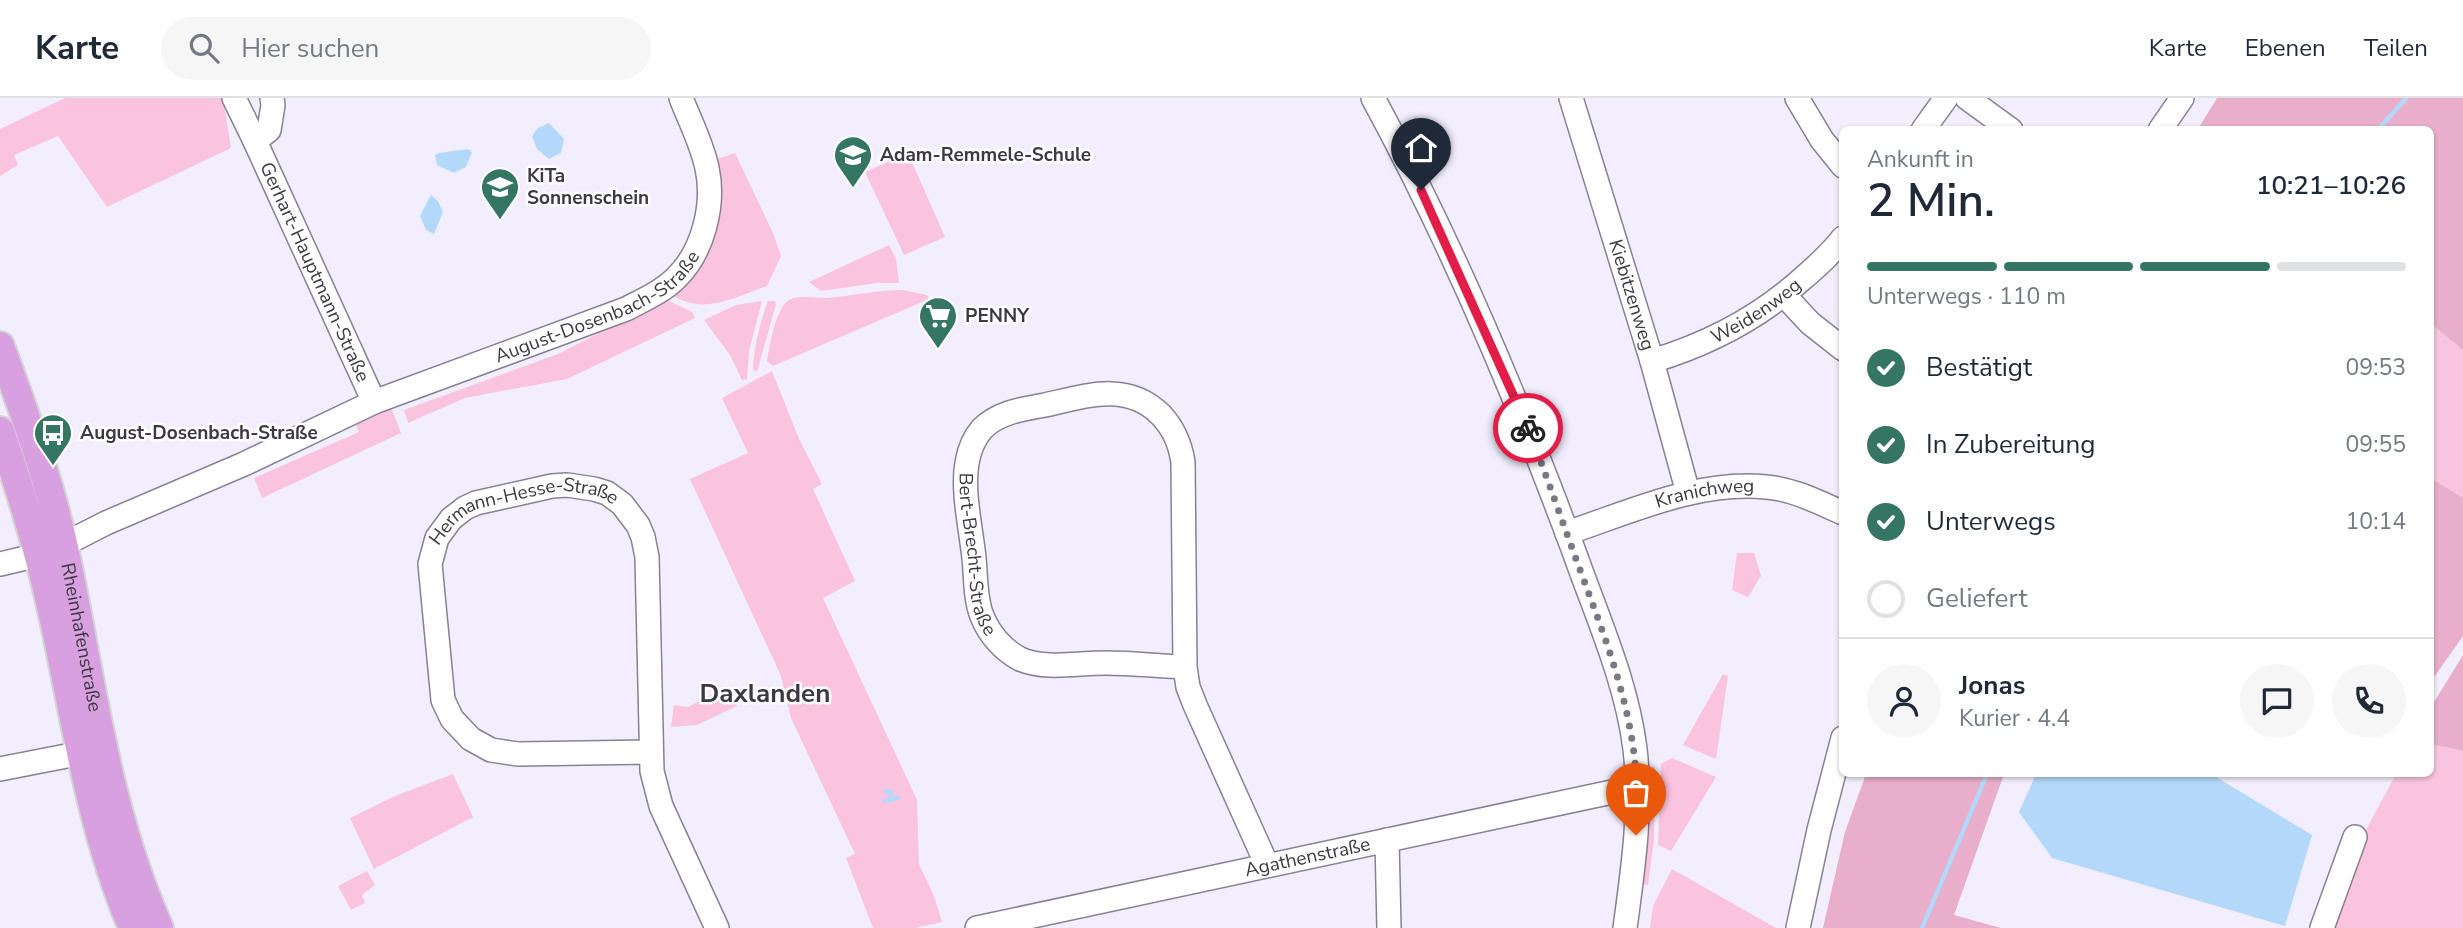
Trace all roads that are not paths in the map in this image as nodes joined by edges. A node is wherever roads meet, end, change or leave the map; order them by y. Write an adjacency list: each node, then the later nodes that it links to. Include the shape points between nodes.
1 (234, 98): 13 (street, Gerhart-Hauptmann-Straße)
2 (272, 98): 13 (street, Gerhart-Hauptmann-Straße, via 269,130)
3 (681, 98): 21 (street, August-Dosenbach-Straße, via 707,168 709,198 698,246 677,278 626,309)
4 (1373, 98): 25 (street, via 1431,209 1525,421)
5 (1571, 98): 19 (street, Kiebitzenweg)
6 (1797, 98): 14 (street)
7 (1946, 98): 10 (street)
8 (1967, 98): 11 (street)
9 (2182, 98): 12 (street)
10 (1926, 126)
11 (2006, 126)
12 (2163, 126)
13 (254, 141): 21 (street, Gerhart-Hauptmann-Straße)
14 (1839, 161)
15 (1839, 243): 16 (street, Weidenweg)
16 (1784, 295): 18 (street); 19 (street, Weidenweg, via 1731,331)
17 (0, 346): 20 (main road, Rheinhafenstraße)
18 (1839, 346)
19 (1652, 361): 23 (street, Kiebitzenweg)
20 (6, 382): 26 (main road, Rheinhafenstraße, via 43,471)
21 (374, 402): 26 (street, August-Dosenbach-Straße)
22 (0, 431): 26 (main road, Rheinhafenstraße)
23 (1688, 493): 24 (street, Kranichweg, via 1767,487); 25 (street, Kranichweg)
24 (1839, 511)
25 (1567, 533): 33 (street, via 1626,707 1635,746)
26 (51, 550): 27 (street, August-Dosenbach-Straße); 29 (main road, Rheinhafenstraße)
27 (0, 564)
28 (1185, 667): 28 (street, Bert-Brecht-Straße, via 1183,462 1175,433 1166,421 1143,400 1113,393 993,419 972,446 965,475 979,604 988,630 1018,658 1034,664); 36 (street, Bert-Brecht-Straße, via 1195,705)
29 (92, 751): 32 (street); 37 (main road, Rheinhafenstraße, via 101,836); 38 (main road, Rheinhafenstraße)
30 (650, 752): 30 (street, Hermann-Hesse-Straße, via 647,557 643,537 629,512 607,493 567,485 476,503 451,519 437,538 430,564 443,700 458,727 480,746 504,752); 39 (street, Hermann-Hesse-Straße, via 661,806)
31 (1839, 753): 43 (street)
32 (0, 769)
33 (1637, 790): 35 (street, Agathenstraße, via 1624,789); 42 (street)
34 (2355, 837): 44 (street)
35 (1387, 840): 36 (street, Agathenstraße); 41 (street)
36 (1267, 865): 40 (street, Agathenstraße)
37 (133, 928)
38 (159, 928)
39 (717, 928)
40 (977, 928)
41 (1389, 928)
42 (1625, 928)
43 (1798, 928)
44 (2322, 928)

